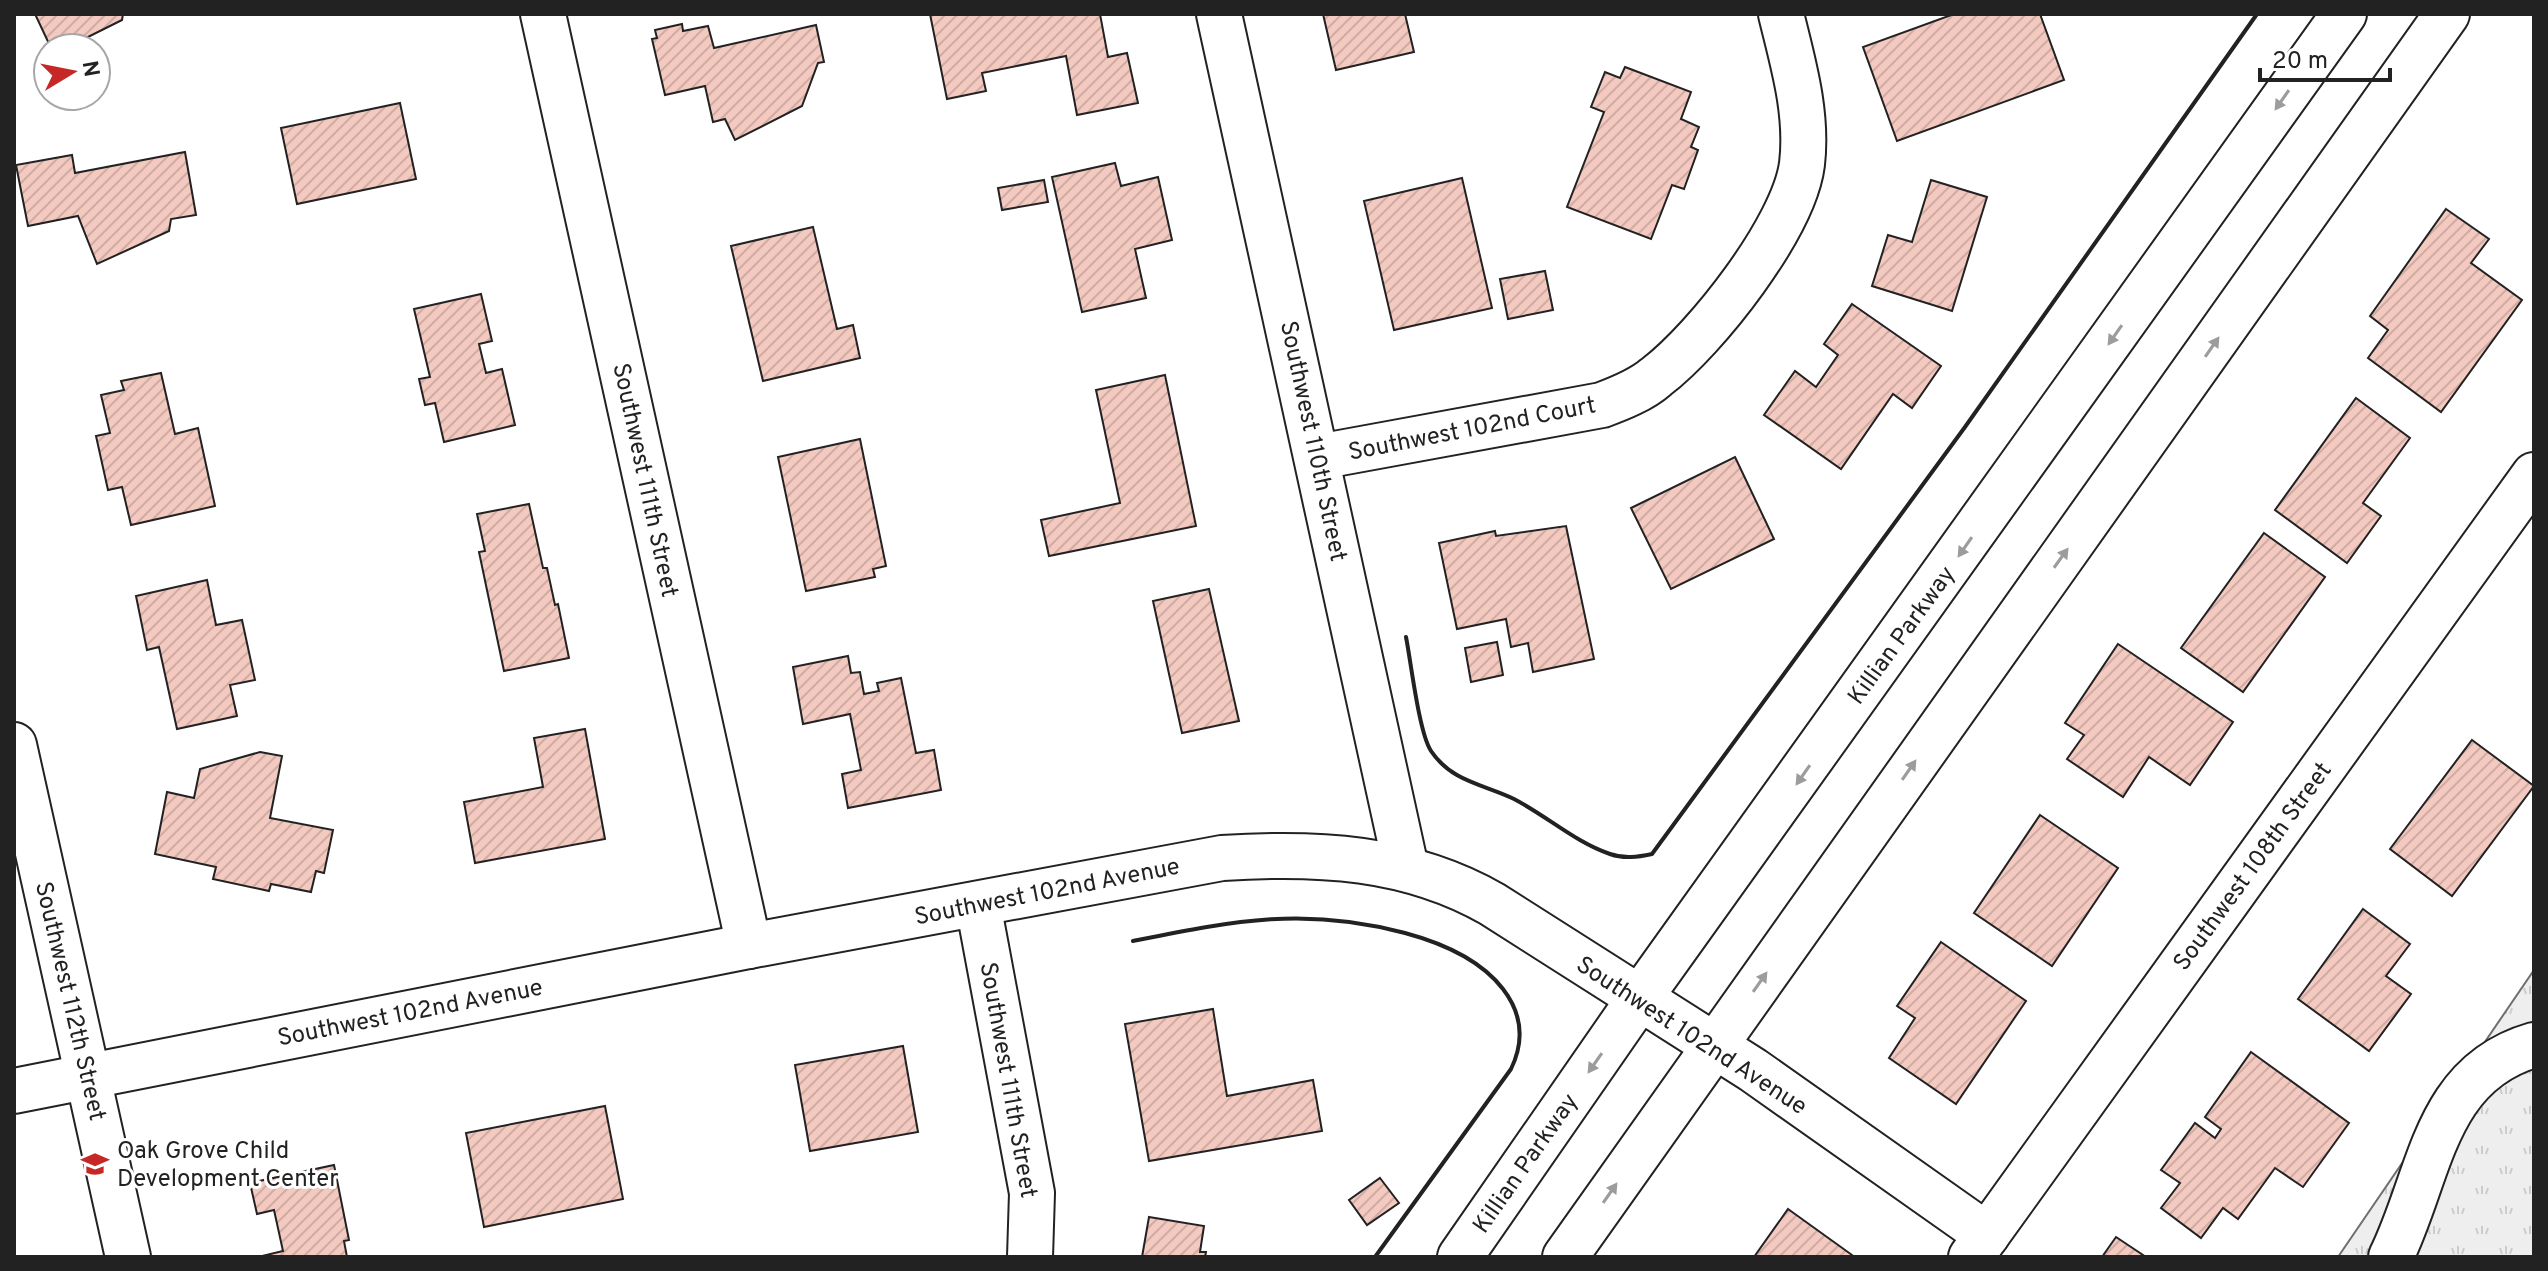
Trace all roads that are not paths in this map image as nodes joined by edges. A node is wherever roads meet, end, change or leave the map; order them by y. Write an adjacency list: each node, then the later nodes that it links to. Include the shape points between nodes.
1 (543, 14): 11 (street, Southwest 111th Street)
2 (1219, 14): 6 (street, Southwest 110th Street)
3 (1781, 14): 6 (street, Southwest 102nd Court, via 1800,99 1801,167 1792,200 1756,260 1692,344 1656,378 1590,408)
4 (2344, 14): 12 (street, Killian Parkway, one-way to 12)
5 (2447, 14): 14 (street, one-way to 5)
6 (1318, 457): 9 (street, Southwest 110th Street)
7 (2534, 475): 17 (street, Southwest 108th Street)
8 (14, 745): 15 (street, Southwest 112th Street)
9 (1406, 868): 10 (street, Southwest 102nd Avenue, via 1370,859 1278,854 1222,858); 12 (street, Southwest 102nd Avenue, via 1471,892)
10 (978, 904): 11 (street, Southwest 102nd Avenue); 19 (street, Southwest 111th Street, via 1032,1193)
11 (749, 946): 15 (street, Southwest 102nd Avenue)
12 (1639, 999): 14 (street, Southwest 102nd Avenue); 20 (street, Killian Parkway, one-way to 20)
13 (2534, 1045): 22 (street, via 2511,1052 2478,1074 2441,1122 2408,1223)
14 (1715, 1046): 17 (street, Southwest 102nd Avenue); 21 (street, one-way to 14)
15 (88, 1075): 16 (street, Southwest 102nd Avenue); 18 (street, Southwest 112th Street)
16 (14, 1091)
17 (1979, 1246)
18 (128, 1257)
19 (1030, 1257)
20 (1460, 1257)
21 (1565, 1257)
22 (2391, 1257)

